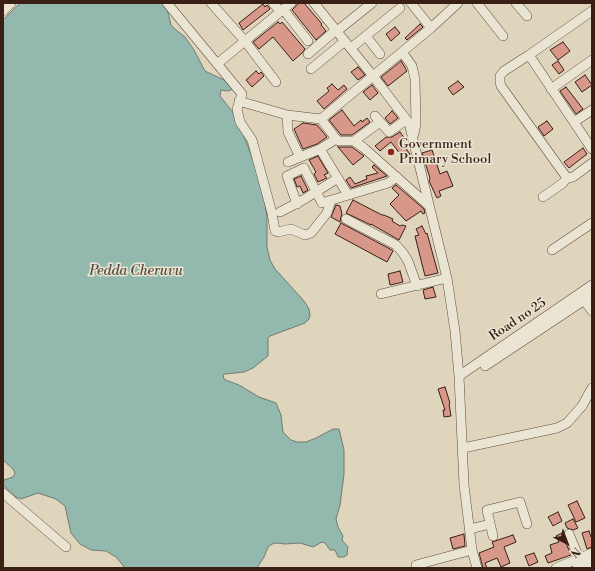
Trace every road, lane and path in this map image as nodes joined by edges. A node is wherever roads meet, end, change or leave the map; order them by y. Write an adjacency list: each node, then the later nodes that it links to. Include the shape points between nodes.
1 (11, 3): 14 (street)
2 (166, 3): 29 (street)
3 (211, 3): 21 (street)
4 (273, 3): 13 (street)
5 (291, 3): 13 (street)
6 (314, 3): 18 (street)
7 (372, 3): 18 (street)
8 (411, 3): 17 (street)
9 (477, 3): 20 (street)
10 (516, 3): 16 (street)
11 (455, 4): 17 (street)
12 (400, 8): 19 (street)
13 (282, 10): 21 (street); 22 (street)
14 (3, 11)
15 (592, 12): 27 (street)
16 (527, 16)
17 (431, 28): 24 (street)
18 (336, 30): 23 (street); 25 (street)
19 (366, 36): 23 (street); 26 (street)
20 (503, 36)
21 (245, 41): 29 (street); 32 (street)
22 (308, 41)
23 (348, 45): 30 (street); 31 (street)
24 (402, 52): 31 (street); 42 (street, via 412,66 415,79 416,123)
25 (308, 54)
26 (380, 54)
27 (529, 55): 33 (street); 50 (street, via 504,71 500,76 500,82)
28 (592, 60): 33 (street)
29 (217, 64): 34 (street, via 242,94)
30 (311, 69)
31 (373, 76): 37 (street); 38 (street)
32 (276, 82)
33 (551, 89): 39 (street)
34 (239, 101): 36 (street); 54 (street, via 237,109 240,122 252,140 275,231 291,229 305,235 311,233 327,213)
35 (592, 110): 39 (street)
36 (287, 115): 37 (street); 45 (street, via 288,132)
37 (321, 119): 40 (street)
38 (406, 120): 41 (street, via 389,132 378,119); 42 (street)
39 (574, 122): 44 (street)
40 (336, 140): 41 (street); 43 (street)
41 (354, 141): 48 (street)
42 (413, 141): 56 (street)
43 (320, 149): 45 (street); 49 (street)
44 (592, 149)
45 (300, 157): 46 (street)
46 (288, 162)
47 (592, 164): 50 (street)
48 (397, 177): 52 (street, via 388,183); 56 (street)
49 (338, 178): 51 (street); 52 (street)
50 (567, 178): 53 (street)
51 (316, 192): 54 (street, via 322,203); 55 (street); 55 (street, via 304,168 287,176)
52 (348, 195): 54 (street)
53 (543, 197)
54 (331, 200)
55 (297, 204): 57 (street)
56 (428, 205): 61 (street)
57 (280, 212)
58 (346, 219): 63 (street, via 396,245 408,261)
59 (592, 222): 60 (street)
60 (552, 250)
61 (447, 278): 63 (street); 69 (street)
62 (592, 285): 68 (street, Road no 25)
63 (417, 286): 64 (street)
64 (381, 294)
65 (592, 295): 66 (street, Road no 25)
66 (584, 300): 67 (street); 68 (street, Road no 25)
67 (592, 311)
68 (540, 325): 69 (street, Road no 25)
69 (459, 379): 71 (street)
70 (592, 388): 71 (street, via 582,406 567,423 557,428)
71 (463, 448): 75 (street, via 464,485)
72 (3, 493): 78 (street)
73 (490, 524): 74 (street, via 487,510 520,502); 75 (street); 77 (street)
74 (527, 524)
75 (470, 529): 79 (street)
76 (569, 534): 80 (street)
77 (493, 536)
78 (66, 547)
79 (472, 550): 82 (street, via 416,565); 83 (street)
80 (578, 558): 81 (street); 84 (street)
81 (591, 558): 85 (street)
82 (417, 568)
83 (477, 568)
84 (556, 568)
85 (577, 568)

